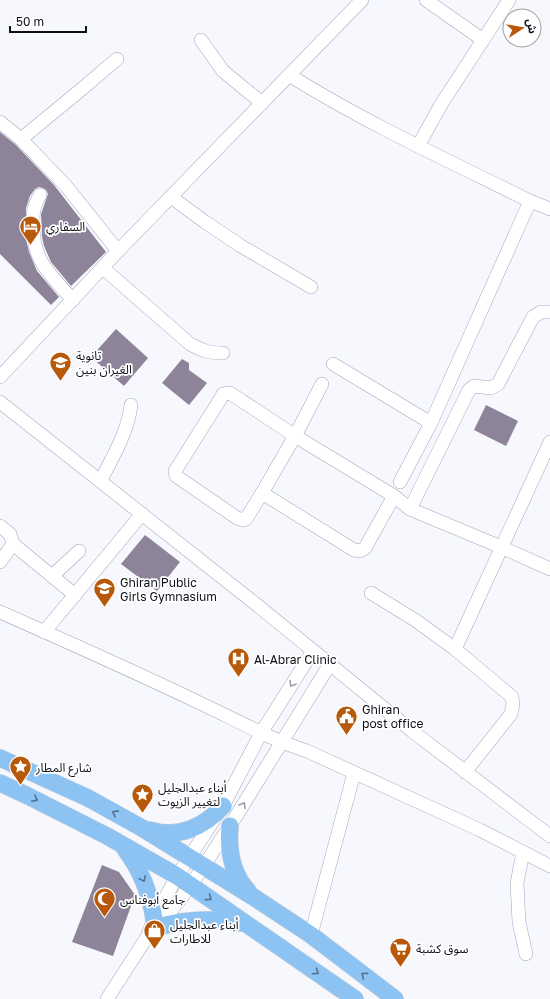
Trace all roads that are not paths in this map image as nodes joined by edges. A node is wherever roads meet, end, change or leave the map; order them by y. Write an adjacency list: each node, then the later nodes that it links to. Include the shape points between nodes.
1 (362, 0): 7 (street)
2 (426, 0): 5 (street)
3 (509, 0): 5 (street)
4 (201, 40): 8 (street, via 223,71)
5 (483, 40): 11 (street, via 442,103)
6 (117, 58): 10 (street)
7 (290, 75): 8 (street); 11 (street, via 362,118)
8 (262, 104): 13 (street)
9 (0, 122): 10 (street)
10 (20, 139): 16 (street, via 66,186)
11 (418, 146): 14 (street)
12 (40, 196): 19 (street, via 33,208 33,238 38,258)
13 (171, 197): 16 (street); 18 (street, via 241,246)
14 (530, 201): 15 (street); 27 (street)
15 (550, 209)
16 (118, 251): 17 (street)
17 (103, 268): 19 (street); 21 (street, via 190,344 209,353)
18 (311, 287)
19 (73, 300): 23 (street)
20 (550, 312): 34 (street, via 541,312 533,317 498,384 491,388 474,386 469,390)
21 (223, 353)
22 (333, 364): 27 (street)
23 (0, 378)
24 (322, 384): 28 (street)
25 (0, 402): 30 (street)
26 (130, 405): 30 (street, via 126,429)
27 (431, 423): 31 (street)
28 (296, 436): 32 (street); 32 (street, via 234,395 227,393 220,398 175,473 177,477 240,520 246,519); 33 (street)
29 (550, 442): 38 (street)
30 (100, 480): 35 (street)
31 (400, 482)
32 (262, 493): 33 (street, via 337,540 360,551 365,548)
33 (394, 496): 34 (street)
34 (410, 509): 38 (street)
35 (142, 514): 44 (street); 48 (street)
36 (0, 526): 37 (street, via 10,534)
37 (13, 544): 40 (street); 42 (street)
38 (501, 547): 41 (street); 47 (street)
39 (79, 551): 42 (street)
40 (0, 562)
41 (550, 569)
42 (52, 576): 44 (street)
43 (372, 592): 47 (street)
44 (75, 595): 46 (street)
45 (0, 612): 46 (street)
46 (44, 632): 50 (street)
47 (455, 649): 53 (street, via 512,697 513,704 511,714)
48 (313, 652): 49 (street); 50 (street, one-way to 50)
49 (330, 664): 51 (street); 53 (street)
50 (261, 733): 51 (street); 56 (street)
51 (281, 742): 54 (street, via 307,751); 57 (street, one-way to 51)
52 (0, 758): 58 (main road, one-way to 52, via 88,798)
53 (465, 772): 59 (street)
54 (354, 774): 61 (street); 68 (street)
55 (0, 783): 60 (main road, one-way to 60, via 26,794)
56 (223, 806): 58 (main road, via 214,816 192,829 167,833); 62 (street)
57 (230, 826): 62 (street); 65 (main road, via 232,863 244,886)
58 (142, 828): 62 (main road)
59 (550, 836)
60 (123, 846): 64 (main road); 67 (main road, one-way to 67, via 146,885)
61 (523, 852): 63 (street); 69 (street, via 517,883 519,922)
62 (196, 862): 64 (street); 65 (main road)
63 (550, 866)
64 (184, 881): 66 (main road, one-way to 66); 67 (street)
65 (255, 898): 68 (main road)
66 (244, 923): 67 (main road, via 207,919 182,921); 71 (main road, one-way to 71)
67 (153, 928): 70 (street)
68 (311, 935): 72 (main road, one-way to 68)
69 (526, 954)
70 (107, 999)
71 (355, 999)
72 (395, 999)

